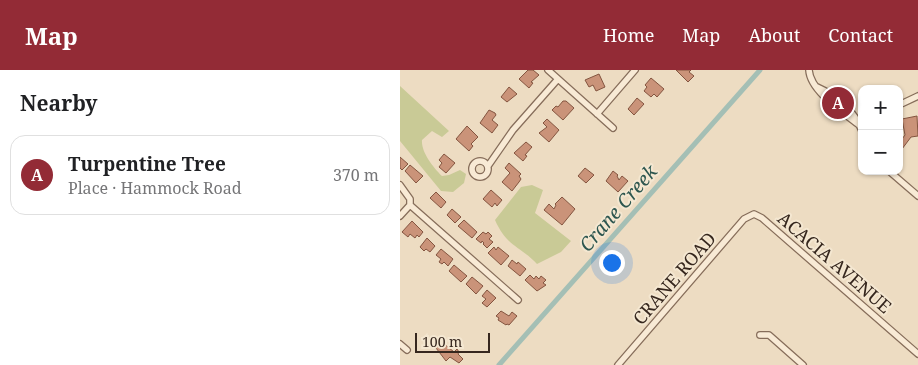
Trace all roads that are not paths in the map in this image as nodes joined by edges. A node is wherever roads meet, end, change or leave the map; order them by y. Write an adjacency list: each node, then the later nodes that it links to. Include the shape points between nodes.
1 (548, 70): 4 (street)
2 (635, 70): 7 (street)
3 (809, 71): 8 (street, via 817,87)
4 (558, 79): 7 (street); 10 (street, via 513,130)
5 (918, 96): 6 (street)
6 (903, 103)
7 (597, 114): 9 (street)
8 (858, 124)
9 (613, 128)
10 (488, 166)
11 (894, 175): 13 (street)
12 (400, 185): 14 (street, via 410,199)
13 (918, 196)
14 (410, 205): 16 (street); 17 (street)
15 (754, 214): 21 (street, ACACIA AVENUE); 22 (street, CRANE ROAD, via 744,219)
16 (400, 216)
17 (518, 300)
18 (760, 335): 23 (street, via 770,335)
19 (400, 344): 20 (street)
20 (407, 350)
21 (918, 354)
22 (618, 365)
23 (803, 365)

